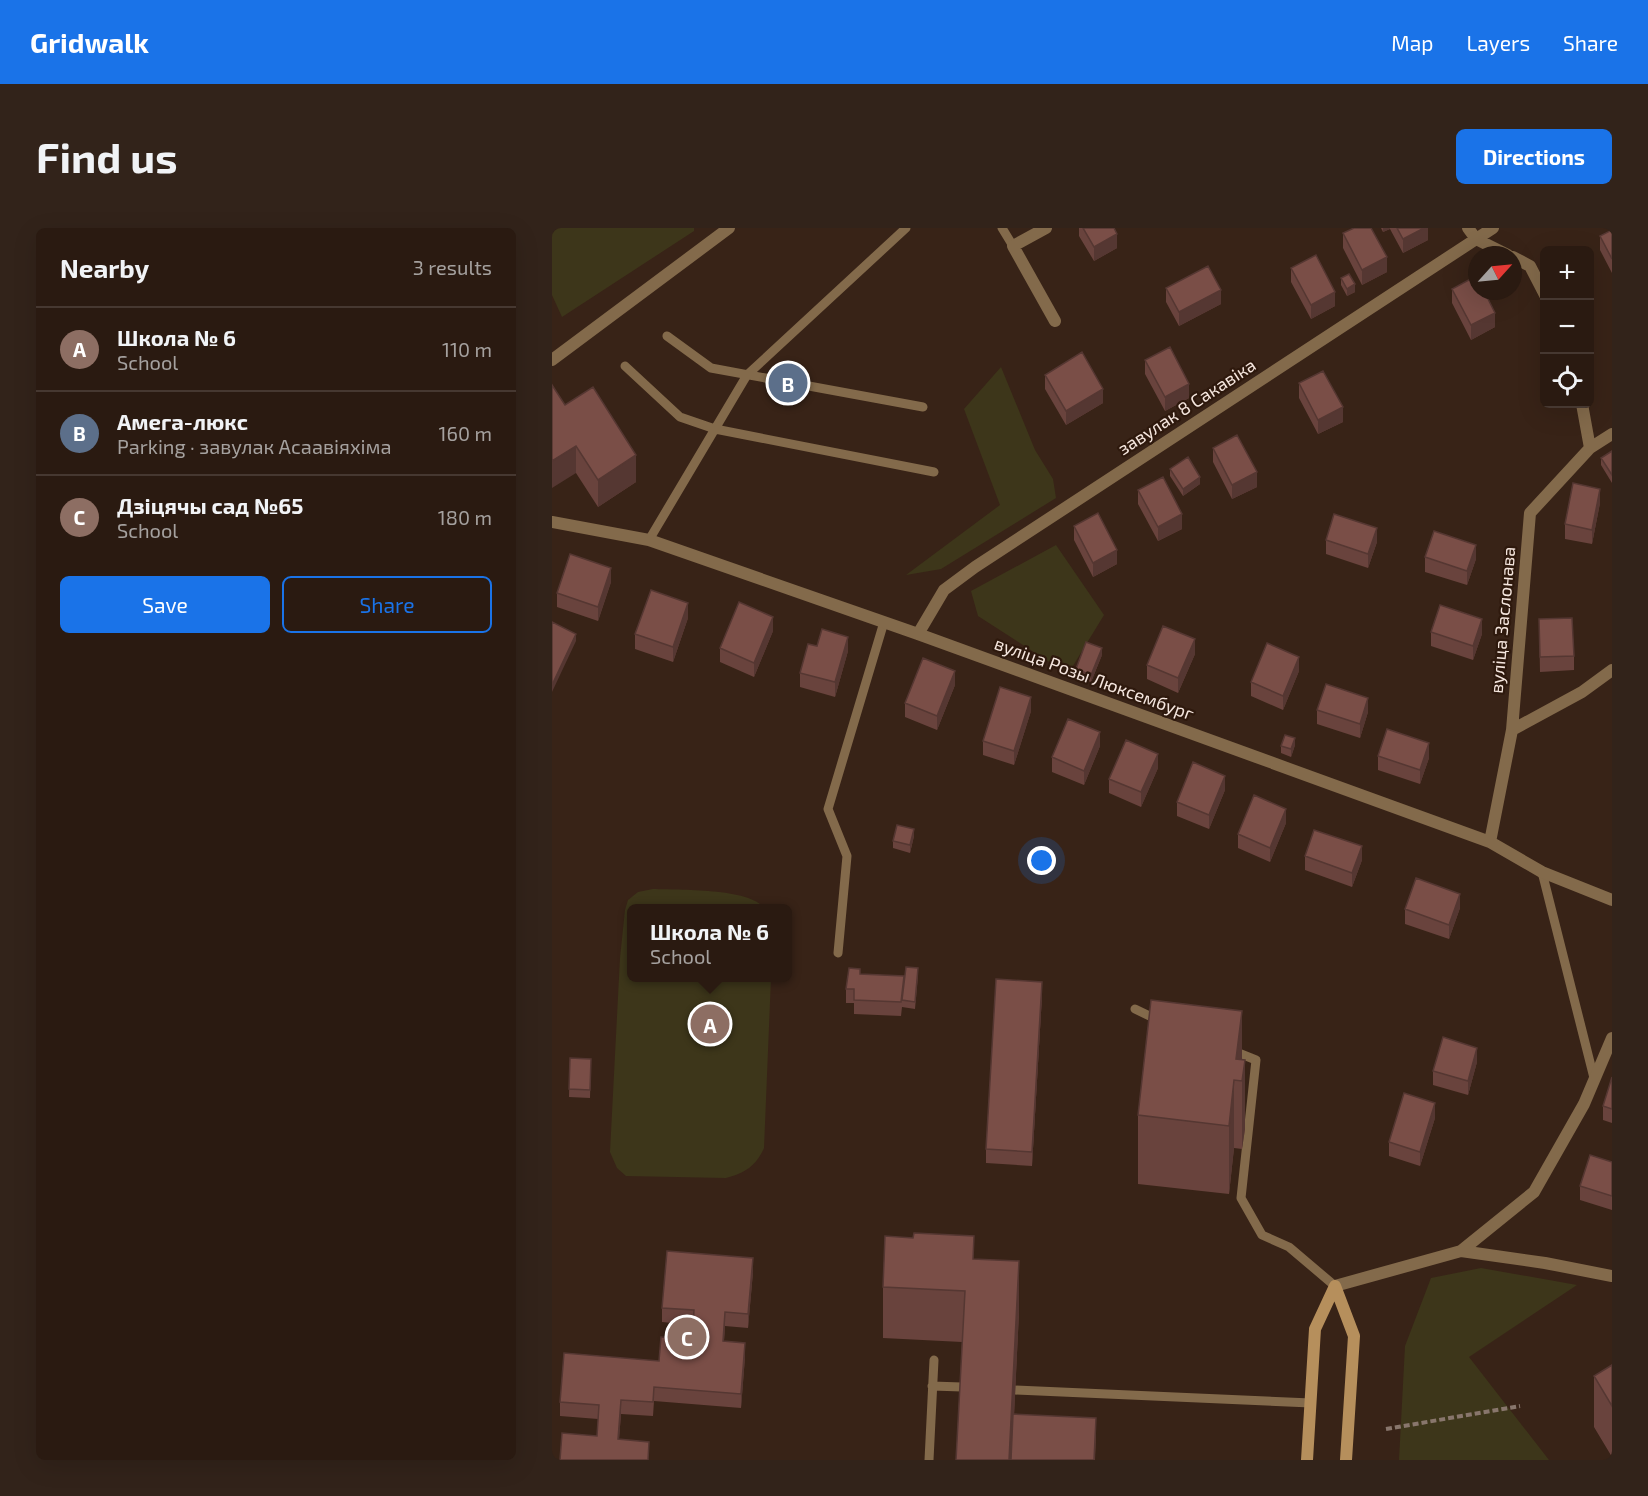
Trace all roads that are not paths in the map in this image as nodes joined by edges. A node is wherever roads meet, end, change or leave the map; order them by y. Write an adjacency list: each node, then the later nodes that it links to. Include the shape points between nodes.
1 (729, 228): 14 (street)
2 (906, 228): 16 (lane)
3 (1002, 228): 8 (lane)
4 (1046, 228): 8 (street)
5 (1468, 228): 7 (street)
6 (1493, 228): 7 (street, завулак 8 Сакавіка)
7 (1476, 239): 9 (street); 26 (street, завулак 8 Сакавіка, via 975,567 944,590)
8 (1013, 246): 12 (street)
9 (1490, 246)
10 (1522, 262): 11 (street, via 1530,266)
11 (1540, 285)
12 (1055, 321)
13 (667, 336): 16 (lane, via 711,368)
14 (553, 355)
15 (625, 366): 19 (lane, via 680,417)
16 (747, 375): 17 (lane); 19 (lane)
17 (924, 407)
18 (1583, 408): 21 (street)
19 (715, 429): 22 (lane); 24 (lane)
20 (1612, 434): 21 (street, вуліца Заслонава)
21 (1590, 448): 28 (street, вуліца Заслонава, via 1530,513)
22 (934, 472)
23 (552, 522): 24 (street, вуліца Розы Люксембург)
24 (649, 540): 25 (street, вуліца Розы Люксембург)
25 (884, 622): 26 (street, вуліца Розы Люксембург); 32 (lane, via 828,809 847,856)
26 (918, 634): 29 (street, вуліца Розы Люксембург)
27 (1612, 670): 28 (street, via 1582,692)
28 (1512, 730): 29 (street, вуліца Заслонава)
29 (1490, 842): 30 (street, вуліца Розы Люксембург)
30 (1542, 872): 31 (street, вуліца Розы Люксембург); 37 (lane)
31 (1612, 900)
32 (838, 953)
33 (1135, 1009): 34 (lane)
34 (1171, 1026)
35 (1612, 1038): 37 (street)
36 (1224, 1047): 40 (lane, via 1256,1060 1241,1198 1262,1235 1289,1247)
37 (1594, 1078): 38 (street, via 1584,1104 1534,1192)
38 (1461, 1251): 39 (street); 40 (street)
39 (1612, 1276)
40 (1335, 1286): 45 (main road, via 1315,1329); 48 (main road, via 1354,1336)
41 (934, 1360): 42 (lane)
42 (932, 1386): 43 (lane); 46 (lane)
43 (962, 1387)
44 (1015, 1390): 45 (lane)
45 (1311, 1402): 47 (main road)
46 (929, 1460)
47 (1307, 1460)
48 (1346, 1460)

